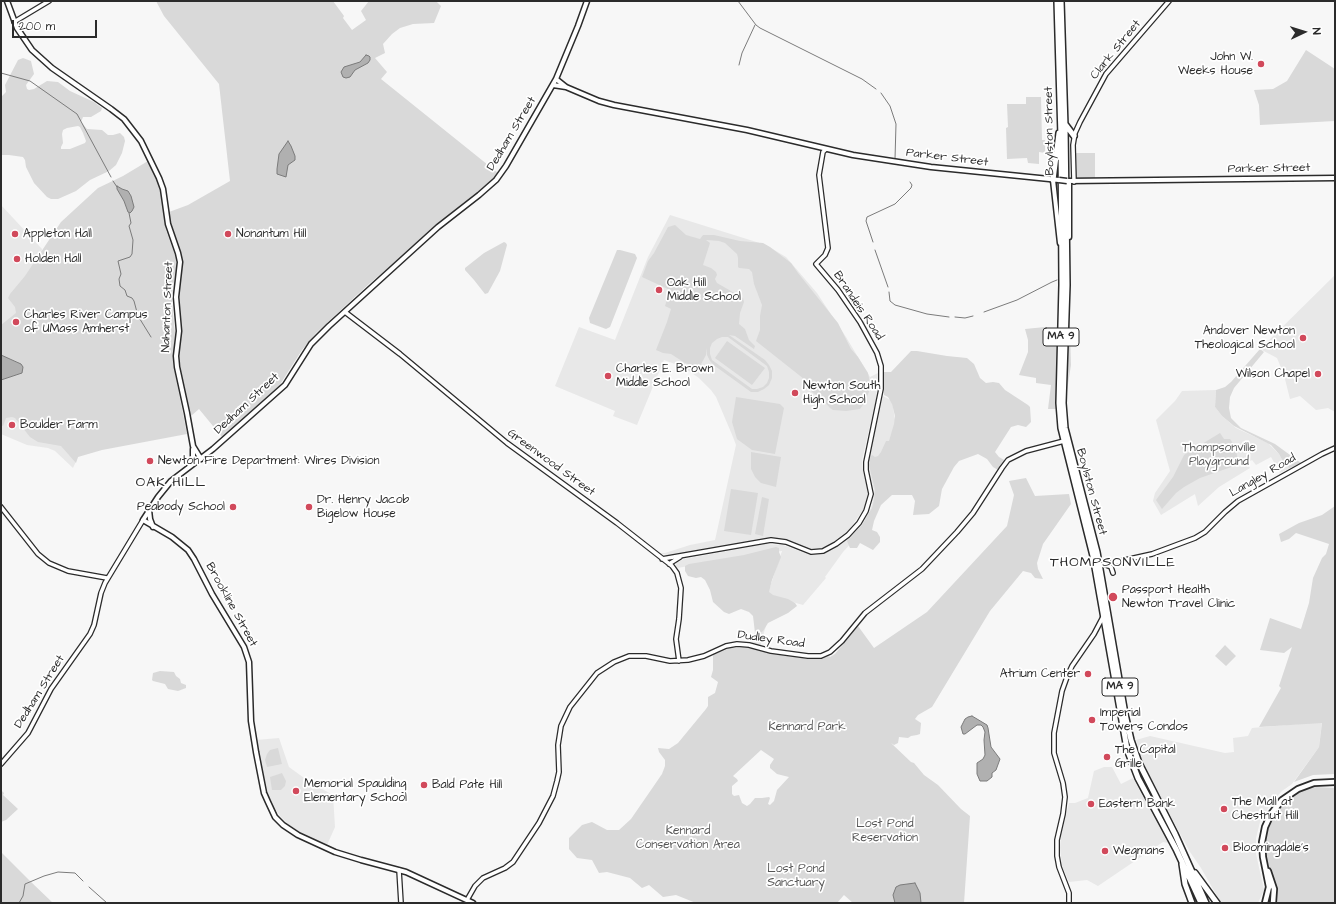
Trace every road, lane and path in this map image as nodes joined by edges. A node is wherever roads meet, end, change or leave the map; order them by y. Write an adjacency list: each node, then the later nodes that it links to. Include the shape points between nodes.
1 (7, 1): 7 (main road, Nahanton Street)
2 (49, 1): 7 (street)
3 (587, 1): 8 (main road, Dedham Street)
4 (1057, 1): 11 (highway, Boylston Street / MA 9)
5 (1061, 1): 12 (highway, Boylston Street / MA 9)
6 (1169, 1): 13 (street, Clark Street, via 1106,74)
7 (14, 22): 22 (main road, Nahanton Street, via 26,43 42,60 128,123 143,144 160,180 168,224 180,260 176,294 179,331 176,360)
8 (556, 79): 9 (main road, Dedham Street); 10 (main road, Parker Street)
9 (553, 85): 10 (main road, Parker Street); 20 (main road, Dedham Street, via 506,166 493,183 438,227)
10 (566, 87): 14 (main road, Parker Street, via 614,105 747,130)
11 (1061, 117): 16 (highway); 19 (highway, Boylston Street / MA 9)
12 (1065, 123): 13 (highway); 19 (highway, Boylston Street / MA 9)
13 (1074, 136): 18 (street, Boylston Street)
14 (826, 149): 16 (main road, Parker Street, via 931,167); 30 (street, Brandeis Road, via 823,152 819,175 828,248 826,255 816,264 860,322 877,352 881,366 881,389 866,462 871,494 866,511 848,535 823,551 811,552 786,542 771,540)
15 (1335, 178): 18 (main road, Parker Street)
16 (1053, 180): 17 (main road, Parker Street, bridge); 19 (main road, Boylston Street)
17 (1068, 181): 18 (main road, Parker Street); 19 (main road, Boylston Street, via 1069,223)
18 (1074, 182)
19 (1064, 260): 21 (highway, Boylston Street / MA 9, via 1059,403); 33 (highway, Boylston Street / MA 9, via 1064,420)
20 (344, 312): 24 (main road, Dedham Street, via 311,344 275,395); 31 (street, Greenwood Street, via 400,354 507,443)
21 (1064, 441): 33 (highway, Boylston Street / MA 9); 39 (street, Dudley Road, via 1026,451 1008,460 973,513 922,570 866,612 842,641 826,655 796,655 737,644 693,659)
22 (193, 446): 24 (main road, Nahanton Street); 25 (main road, via 193,458)
23 (1335, 448): 33 (street, Langley Road, via 1238,501 1196,538 1154,553)
24 (201, 459): 25 (main road, Dedham Street)
25 (188, 468): 27 (main road, Dedham Street, via 165,487)
26 (1, 507): 35 (street, via 48,563 68,571)
27 (149, 510): 28 (main road, Dedham Street); 29 (main road, via 149,518)
28 (143, 520): 29 (main road, Brookline Street); 35 (street, Dedham Street)
29 (154, 527): 44 (main road, Brookline Street, via 180,543 194,559 246,654 249,662 253,739 264,793 275,817 298,835 335,852)
30 (680, 557): 31 (street, Brandeis Road); 32 (street, Brandeis Road)
31 (662, 559): 32 (street, Greenwood Street)
32 (669, 564): 39 (street, Greenwood Street, via 677,574 681,588 676,639)
33 (1099, 566): 34 (street, via 1110,566); 36 (highway, Boylston Street / MA 9); 42 (highway, Boylston Street / MA 9, via 1131,740)
34 (1113, 573)
35 (107, 578): 40 (street, Dedham Street, via 90,634 51,689 28,733)
36 (1103, 616): 37 (highway, Boylston Street / MA 9); 38 (street)
37 (1105, 629): 38 (street); 42 (highway, Boylston Street / MA 9, via 1122,728 1130,757 1141,785)
38 (1094, 634): 48 (street, via 1065,681 1053,737 1065,797 1057,840 1057,856 1068,890)
39 (679, 661): 45 (street, Dudley Road, via 629,656 593,677 570,707 561,726 557,781 553,796 539,823 513,862 483,878)
40 (1, 764)
41 (1335, 782): 43 (main road, via 1305,786 1290,793 1278,803 1264,827)
42 (1182, 856): 49 (highway, via 1185,884); 50 (highway, Boylston Street / MA 9); 51 (highway, Boylston Street / MA 9); 52 (highway)
43 (1264, 862): 53 (main road, via 1268,887); 54 (main road, via 1273,883)
44 (399, 870): 45 (main road, Brookline Street); 46 (street)
45 (467, 900): 47 (main road, Brookline Street)
46 (401, 903)
47 (473, 903)
48 (1069, 903)
49 (1192, 903)
50 (1202, 903)
51 (1206, 903)
52 (1217, 903)
53 (1265, 903)
54 (1273, 903)

